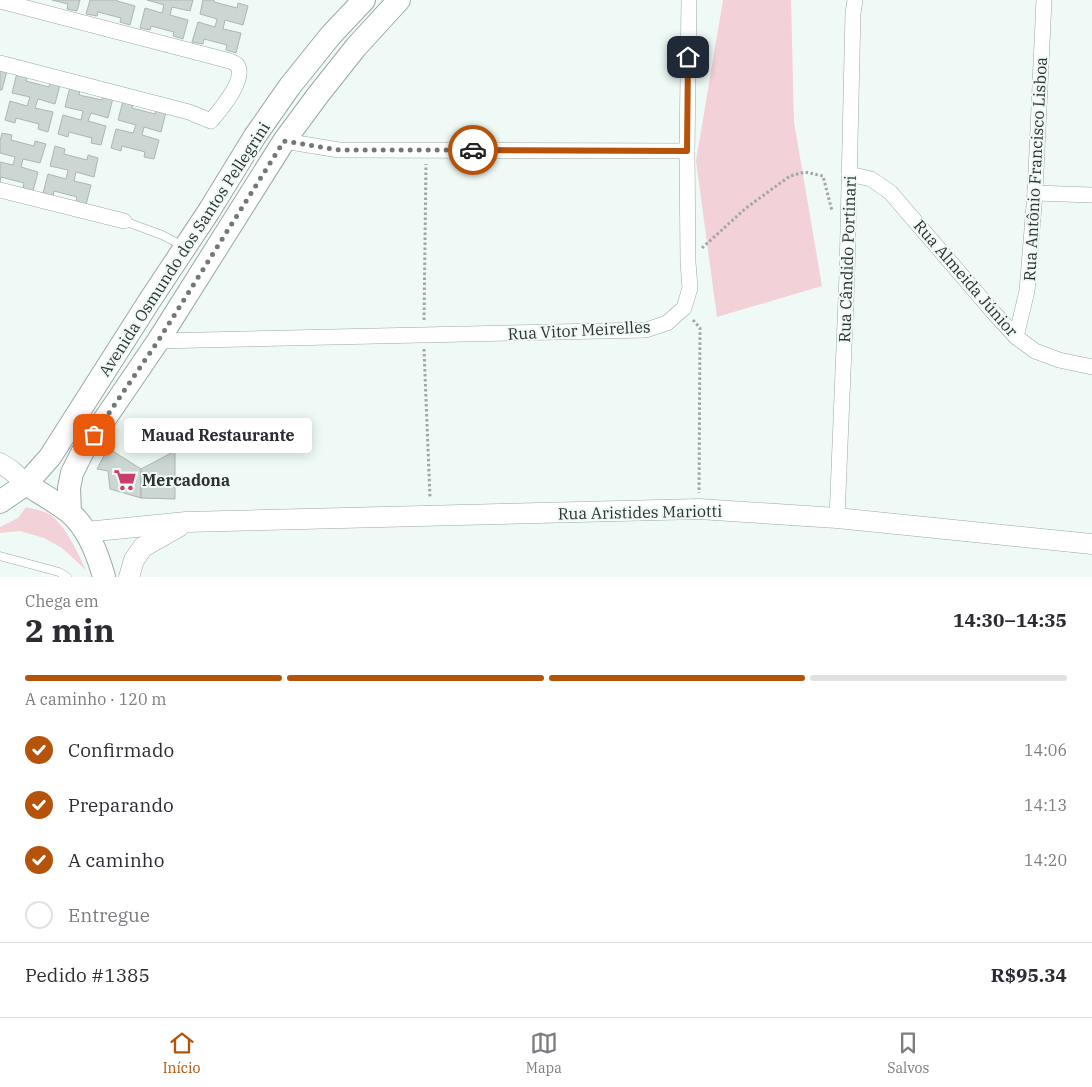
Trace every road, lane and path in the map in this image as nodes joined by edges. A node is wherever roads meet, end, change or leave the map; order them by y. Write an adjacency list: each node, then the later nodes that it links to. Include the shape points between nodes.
1 (364, 0): 16 (main road, Avenida Osmundo dos Santos Pellegrini, via 290,86)
2 (399, 0): 8 (main road, Avenida Osmundo dos Santos Pellegrini, via 356,47)
3 (689, 0): 9 (street)
4 (855, 0): 10 (street, Rua Cândido Portinari)
5 (1044, 0): 12 (street, Rua Antônio Francisco Lisboa)
6 (0, 1): 7 (street, via 233,62 239,73 232,92 211,121 189,112)
7 (0, 63)
8 (284, 141): 9 (street, via 339,150); 21 (main road, Avenida Osmundo dos Santos Pellegrini)
9 (687, 151): 17 (street)
10 (850, 174): 20 (street, Rua Almeida Júnior, via 871,179 890,192); 28 (street, Rua Cândido Portinari)
11 (0, 190): 15 (street)
12 (1035, 194): 13 (street); 20 (street, Rua Antônio Francisco Lisboa, via 1028,291)
13 (1092, 196)
14 (832, 212): 17 (path, via 823,176 805,172 790,176 746,208)
15 (124, 221): 16 (lane, via 162,234)
16 (185, 247): 18 (main road, Avenida Osmundo dos Santos Pellegrini)
17 (688, 262): 19 (street, via 690,288)
18 (150, 300): 21 (main road, via 150,323); 24 (main road, Avenida Osmundo dos Santos Pellegrini, via 50,457)
19 (684, 308): 21 (street, Rua Vitor Meirelles, via 667,324 646,330); 26 (path, via 700,328)
20 (1016, 337): 22 (street, Rua Almeida Júnior, via 1035,351)
21 (158, 341): 27 (main road, Avenida Osmundo dos Santos Pellegrini, via 79,458 69,488)
22 (1092, 367)
23 (0, 463): 24 (street)
24 (26, 484): 25 (main road, Avenida Osmundo dos Santos Pellegrini); 27 (main road)
25 (3, 500)
26 (699, 509): 28 (street, Rua Aristides Mariotti); 29 (street, Rua Aristides Mariotti)
27 (70, 512): 30 (main road)
28 (837, 518): 31 (street, Rua Aristides Mariotti)
29 (186, 522): 30 (street, Rua Aristides Mariotti); 35 (street, Rua Aristides Mariotti, via 143,547 134,560)
30 (86, 532): 33 (main road)
31 (1092, 544)
32 (0, 556): 34 (lane)
33 (100, 575)
34 (67, 577)
35 (129, 577)

